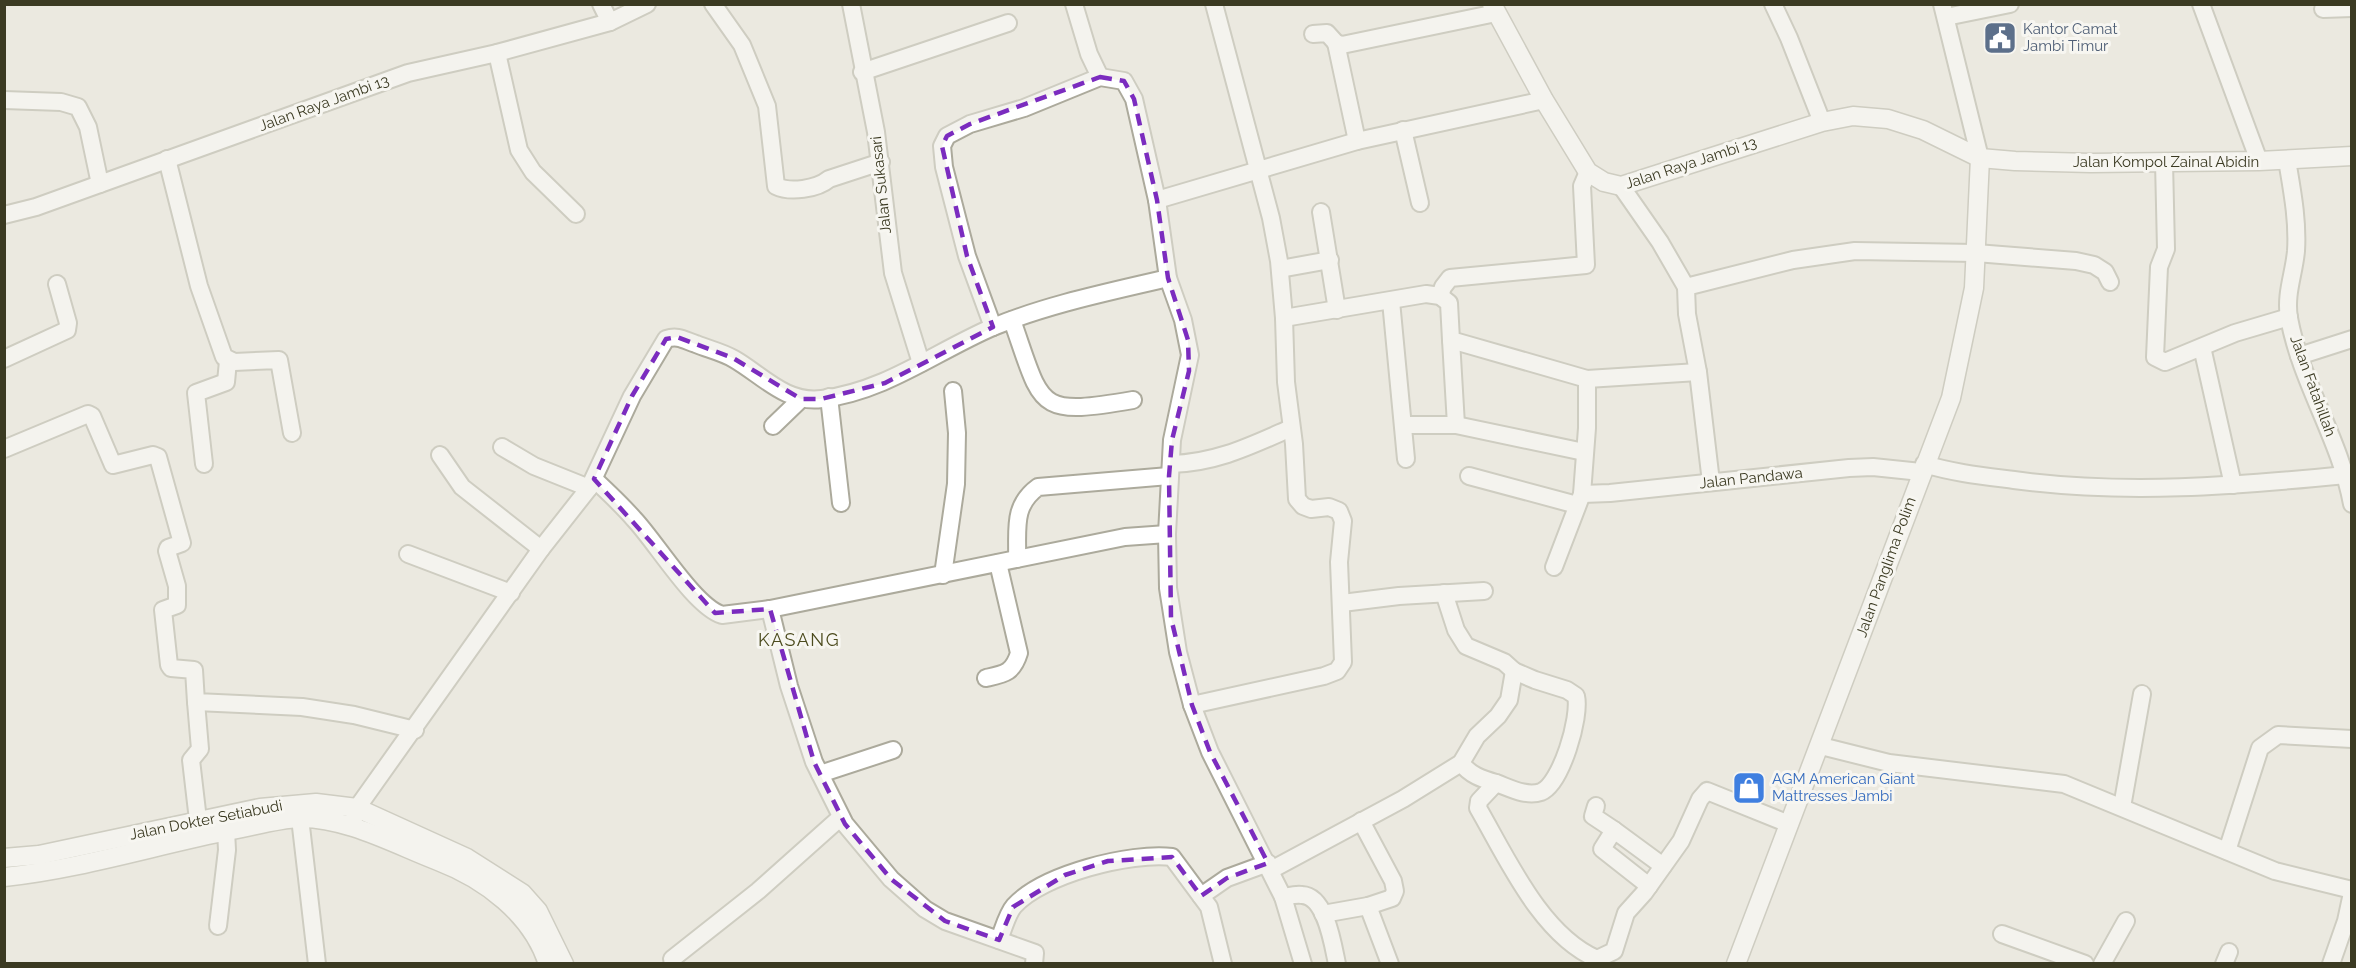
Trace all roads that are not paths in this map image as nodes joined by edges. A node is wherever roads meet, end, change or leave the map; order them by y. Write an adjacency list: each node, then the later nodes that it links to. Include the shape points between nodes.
1 (601, 4): 14 (street)
2 (647, 4): 14 (street, Jalan Raya Jambi 13)
3 (713, 4): 31 (street, via 742,45 767,106 776,186 785,191 822,184)
4 (851, 4): 19 (street, Jalan Sukasari)
5 (1074, 4): 20 (street)
6 (1214, 4): 33 (street)
7 (1773, 4): 23 (street)
8 (2010, 4): 13 (street)
9 (2201, 4): 30 (street)
10 (2352, 8): 12 (street)
11 (1494, 9): 17 (street, via 1342,45); 22 (street)
12 (2323, 9)
13 (1944, 11): 27 (street)
14 (610, 22): 18 (street, Jalan Raya Jambi 13)
15 (1008, 23): 19 (street)
16 (1313, 34): 17 (street, via 1327,33)
17 (1336, 43): 25 (street)
18 (497, 53): 28 (street, Jalan Raya Jambi 13, via 408,73); 40 (street, via 519,150 533,172)
19 (862, 72): 31 (street, Jalan Sukasari)
20 (1100, 76): 37 (street, via 1124,81 1130,87); 55 (street, via 1024,108 970,124 947,136 942,146 967,256)
21 (4, 100): 35 (street, via 61,102 78,107 88,127)
22 (1544, 100): 24 (street); 34 (street)
23 (1822, 122): 27 (street, Jalan Raya Jambi 13, via 1853,116 1888,119 1923,130); 36 (street, Jalan Raya Jambi 13)
24 (1402, 130): 25 (street); 38 (street)
25 (1357, 141): 33 (street)
26 (2352, 156): 29 (street, Jalan Kompol Zainal Abidin)
27 (1980, 158): 32 (street, Jalan Kompol Zainal Abidin); 42 (street, Jalan Panglima Polim)
28 (167, 159): 35 (street, Jalan Raya Jambi 13); 61 (street, via 199,286)
29 (2287, 160): 30 (street, Jalan Kompol Zainal Abidin); 52 (street, Jalan Fatahillah, via 2296,221 2296,252 2288,287)
30 (2259, 161): 32 (street, Jalan Kompol Zainal Abidin)
31 (880, 162): 62 (street, Jalan Sukasari, via 893,273)
32 (2164, 162): 58 (street, via 2166,249 2159,267 2155,357 2164,362)
33 (1258, 171): 37 (street); 44 (street)
34 (1588, 172): 36 (street, Jalan Raya Jambi 13); 49 (street, via 1582,186 1586,265 1450,278)
35 (100, 184): 41 (street, Jalan Raya Jambi 13)
36 (1621, 186): 48 (street)
37 (1157, 200): 45 (street)
38 (1420, 203)
39 (1321, 212): 43 (street)
40 (576, 214)
41 (4, 215)
42 (1976, 253): 46 (street, via 2094,265); 48 (street, via 1855,251 1793,260); 80 (street, Jalan Panglima Polim, via 1974,288 1951,398)
43 (1330, 260): 44 (street); 51 (street)
44 (1280, 268): 53 (street)
45 (1167, 278): 54 (street, via 1080,298); 81 (street, via 1183,321 1190,355 1172,440)
46 (2110, 282)
47 (57, 284): 60 (street, via 67,330)
48 (1686, 287): 63 (street)
49 (1440, 296): 50 (street, via 1426,294); 57 (street, via 1449,303)
50 (1391, 301): 51 (street); 69 (street)
51 (1337, 310): 53 (street)
52 (2289, 317): 58 (street); 59 (street, Jalan Fatahillah)
53 (1284, 318): 72 (street)
54 (1012, 320): 55 (street); 68 (street, via 1033,380 1049,403 1067,408)
55 (993, 327): 62 (street)
56 (2352, 339): 59 (street)
57 (1451, 340): 64 (street); 70 (street)
58 (2202, 347): 86 (street)
59 (2299, 356): 82 (street, Jalan Fatahillah)
60 (4, 358)
61 (228, 361): 73 (street, via 279,360); 79 (street, via 226,382 195,393)
62 (921, 363): 66 (street, via 885,383)
63 (1698, 372): 64 (street); 84 (street)
64 (1587, 379): 76 (street)
65 (953, 391): 96 (street, via 956,484)
66 (829, 398): 67 (street); 88 (street)
67 (801, 399): 71 (street); 85 (street, via 760,378 733,358 677,337 666,339 632,396)
68 (1133, 400)
69 (1404, 425): 70 (street); 78 (street)
70 (1456, 425): 76 (street)
71 (773, 426)
72 (1290, 428): 81 (street, via 1231,455); 100 (street, via 1297,498 1303,506 1339,511 1343,521 1339,562)
73 (292, 433)
74 (502, 447): 85 (street, via 534,466)
75 (4, 449): 105 (street, via 88,414 112,465 158,457 182,543 167,551 177,586 177,605 163,610 169,665 194,670)
76 (1584, 452): 87 (street)
77 (440, 456): 91 (street, via 462,487)
78 (1406, 459)
79 (204, 464)
80 (1923, 468): 84 (street, Jalan Pandawa, via 1849,468); 86 (street, Jalan Pandawa, via 2097,489); 109 (street, Jalan Panglima Polim)
81 (1170, 470): 90 (street); 93 (street, via 1038,487 1024,497 1019,507)
82 (2346, 475): 86 (street, Jalan Pandawa); 89 (street, Jalan Fatahillah)
83 (1469, 476): 87 (street)
84 (1711, 482): 87 (street, Jalan Pandawa)
85 (592, 483): 91 (street); 101 (street, via 635,519 715,613 731,615)
86 (2233, 484)
87 (1580, 499): 95 (street)
88 (842, 503)
89 (2352, 504)
90 (1167, 534): 93 (street, via 1125,537); 106 (street, via 1172,618)
91 (541, 549): 98 (street)
92 (408, 554): 98 (street)
93 (1017, 559): 94 (street)
94 (998, 563): 96 (street); 103 (street, via 1019,653 1015,667)
95 (1554, 567)
96 (943, 575): 101 (street)
97 (1484, 591): 99 (street)
98 (511, 593): 107 (street)
99 (1444, 593): 100 (street); 102 (street, via 1456,630 1466,646 1504,662)
100 (1342, 603): 106 (street, via 1343,662 1337,671)
101 (771, 609): 112 (street, via 789,686)
102 (1514, 671): 111 (street, via 1509,700 1477,736); 113 (street, via 1567,690 1576,696 1579,708 1552,783 1532,794)
103 (986, 678)
104 (2142, 694): 115 (street)
105 (196, 702): 107 (street, via 302,707); 119 (street, via 200,749 191,760)
106 (1192, 705): 130 (street, via 1210,752)
107 (415, 730): 116 (street)
108 (2352, 739): 125 (street, via 2278,735 2260,748)
109 (1821, 746): 115 (street, via 1889,763 2064,784); 121 (street, Jalan Panglima Polim)
110 (893, 750): 112 (street)
111 (1461, 763): 113 (street, via 1474,776); 120 (street)
112 (820, 774): 117 (street)
113 (1496, 783): 144 (street, via 1479,801 1478,808 1542,914)
114 (1596, 806): 123 (street, via 1593,816)
115 (2122, 807): 125 (street)
116 (357, 808): 119 (street, Jalan Dokter Setiabudi, via 292,804); 122 (street); 128 (street, Jalan Dokter Setiabudi)
117 (842, 817): 141 (street, via 891,879 925,909 945,921); 143 (street)
118 (300, 818): 122 (street, Jalan Dokter Setiabudi); 124 (street, Jalan Dokter Setiabudi); 145 (street)
119 (198, 820): 127 (street, Jalan Dokter Setiabudi)
120 (1361, 821): 130 (street); 136 (street, via 1395,891 1392,898)
121 (1789, 824): 129 (street, via 1707,790 1681,841); 151 (street, Jalan Panglima Polim)
122 (352, 828): 128 (street, Jalan Dokter Setiabudi)
123 (1614, 830): 129 (street); 132 (street, via 1602,849)
124 (226, 831): 127 (street, Jalan Dokter Setiabudi); 139 (street)
125 (2227, 851): 133 (street, via 2275,871)
126 (4, 858): 127 (street, Jalan Dokter Setiabudi)
127 (41, 864): 131 (street, Jalan Dokter Setiabudi)
128 (465, 865): 142 (street, Jalan Dokter Setiabudi, via 522,893 538,911)
129 (1663, 866): 132 (street)
130 (1269, 867): 134 (street, via 1227,878); 135 (street)
131 (4, 877)
132 (1649, 886): 144 (street, via 1626,913 1614,951)
133 (2352, 891): 154 (street)
134 (1202, 896): 141 (street, via 1173,857 1108,861 1065,875 1013,907); 147 (street, via 1209,907)
135 (1283, 897): 137 (street, via 1304,894 1314,899); 148 (street)
136 (1368, 906): 137 (street); 150 (street)
137 (1323, 914): 149 (street)
138 (2126, 921): 153 (street)
139 (218, 926)
140 (2002, 934): 152 (street)
141 (999, 940): 146 (street, via 1035,953)
142 (554, 958)
143 (672, 959)
144 (1595, 961)
145 (317, 963)
146 (1034, 963)
147 (1223, 963)
148 (1303, 963)
149 (1337, 963)
150 (1390, 963)
151 (1736, 963)
152 (2085, 963)
153 (2102, 963)
154 (2331, 963)

